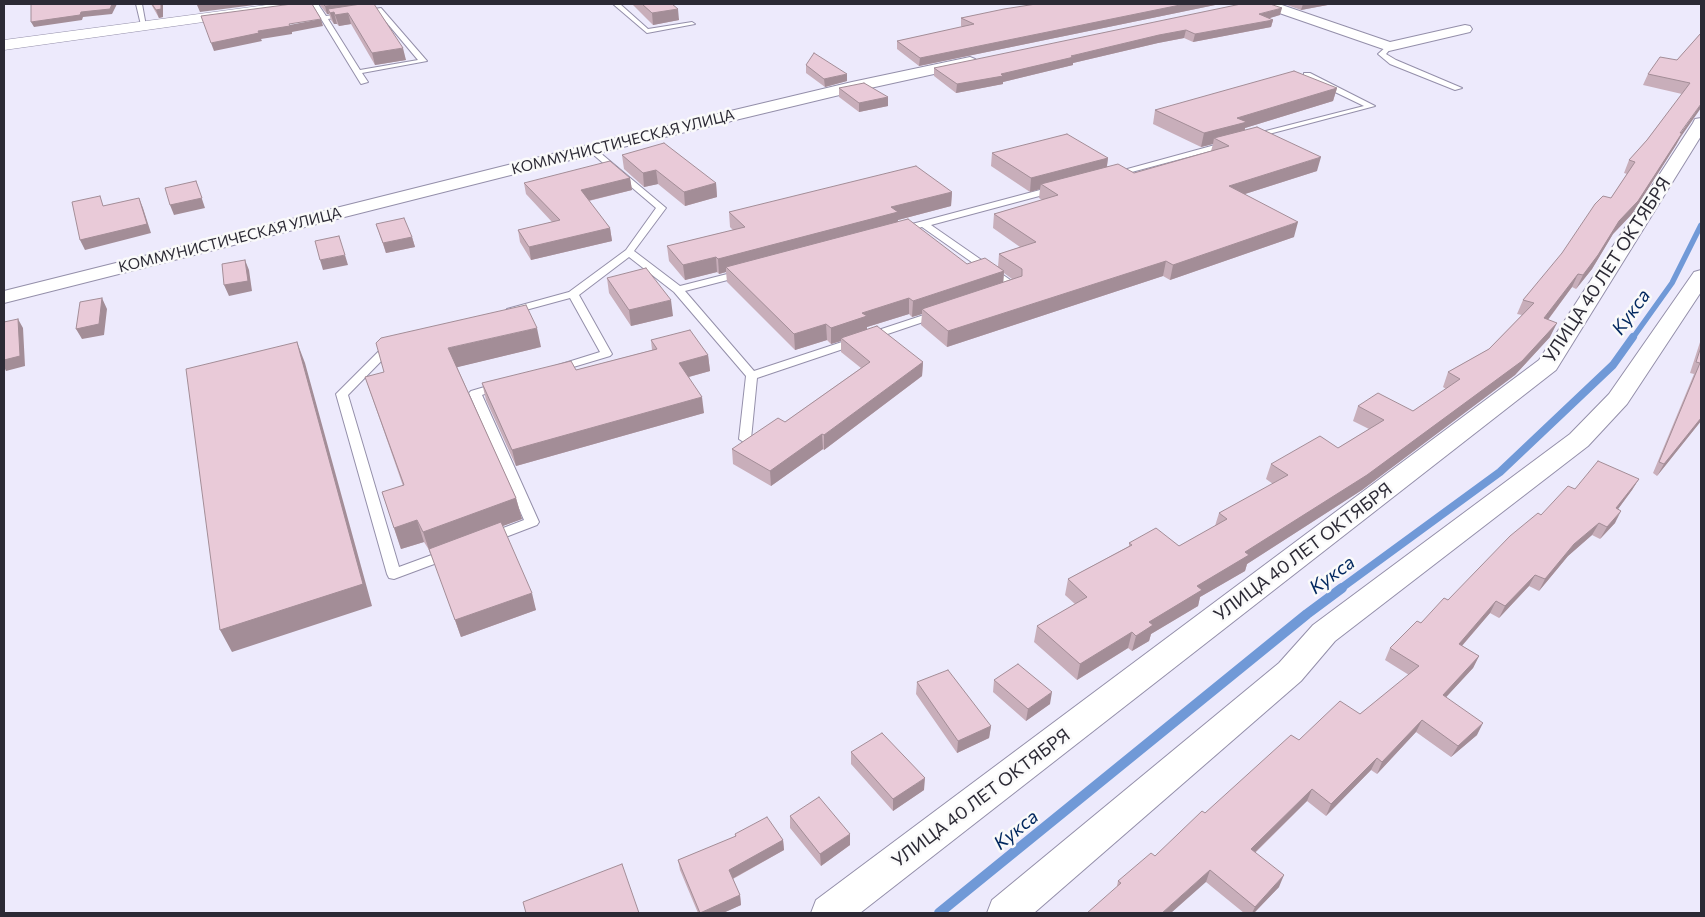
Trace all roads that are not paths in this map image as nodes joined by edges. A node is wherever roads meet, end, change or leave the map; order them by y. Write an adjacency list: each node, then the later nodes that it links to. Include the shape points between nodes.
1 (139, 4): 8 (lane)
2 (303, 4): 8 (street)
3 (315, 4): 6 (lane)
4 (616, 4): 7 (lane, via 647,31)
5 (1267, 4): 11 (street)
6 (324, 18): 13 (lane); 13 (lane, via 379,9 423,61)
7 (692, 24)
8 (144, 25): 10 (street)
9 (1465, 29): 11 (street)
10 (4, 45)
11 (1389, 47): 16 (lane, via 1382,54 1393,62)
12 (987, 58): 20 (street, КОММУНИСТИЧЕСКАЯ УЛИЦА)
13 (358, 72): 15 (lane)
14 (1307, 74): 18 (lane, via 1372,106)
15 (364, 82)
16 (1458, 88)
17 (1701, 123): 41 (street, УЛИЦА 40 ЛЕТ ОКТЯБРЯ, via 1548,365)
18 (1248, 138)
19 (1238, 141): 21 (lane)
20 (592, 149): 25 (lane, via 661,208); 31 (street, КОММУНИСТИЧЕСКАЯ УЛИЦА)
21 (1105, 176)
22 (1067, 186): 23 (lane)
23 (924, 224): 24 (lane); 30 (lane, via 1014,288)
24 (886, 234)
25 (629, 252): 28 (lane); 29 (lane)
26 (754, 270): 28 (lane)
27 (1701, 276): 42 (street, via 1618,399 1579,440 1324,633 1290,672)
28 (678, 290): 36 (lane)
29 (573, 294): 33 (lane); 35 (lane, via 606,354)
30 (996, 295)
31 (4, 297)
32 (949, 310): 36 (lane)
33 (497, 315)
34 (402, 341): 40 (lane, via 392,344 342,394 394,574)
35 (540, 373)
36 (752, 376): 38 (lane)
37 (512, 382): 39 (lane, via 475,393 532,522)
38 (745, 439)
39 (477, 543)
40 (458, 550)
41 (830, 913)
42 (1006, 913)

